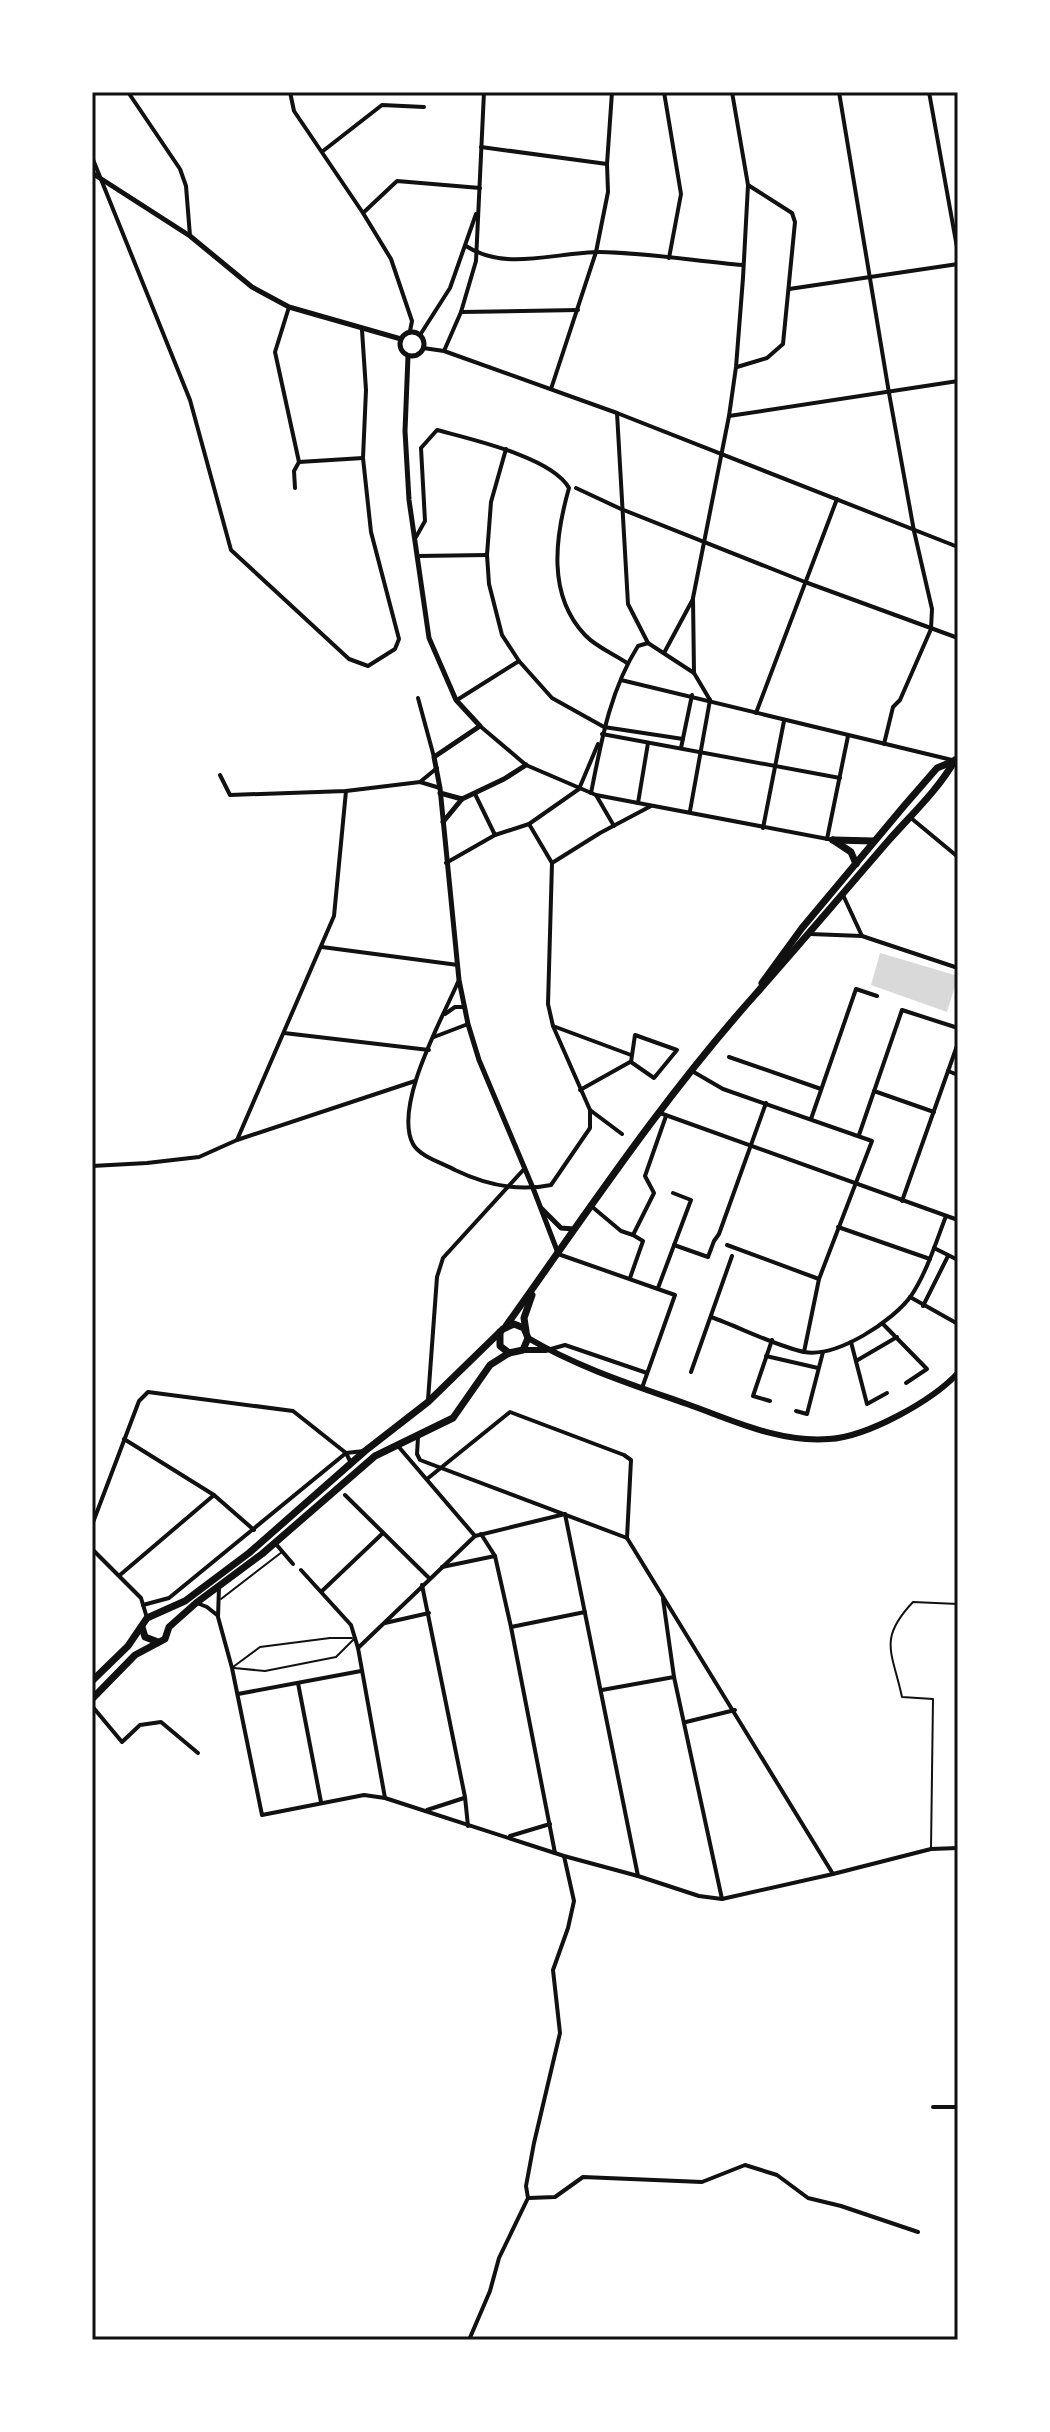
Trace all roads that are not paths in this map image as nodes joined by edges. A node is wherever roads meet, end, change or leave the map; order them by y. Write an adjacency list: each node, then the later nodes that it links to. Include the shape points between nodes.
1 (128, 92): 20 (street, via 180,169)
2 (290, 92): 11 (street, via 294,111)
3 (484, 92): 10 (street)
4 (612, 92): 13 (street)
5 (664, 92): 25 (street, via 681,194)
6 (732, 92): 16 (street)
7 (839, 92): 28 (street)
8 (929, 92): 24 (street)
9 (424, 107): 11 (street, via 382,105)
10 (481, 147): 13 (street); 17 (street)
11 (323, 151): 19 (street)
12 (92, 157): 15 (street)
13 (607, 164): 22 (street, via 608,192)
14 (92, 173): 15 (street)
15 (103, 180): 20 (street); 48 (street, via 190,400 231,550 357,664 368,666 395,649 399,639 371,532)
16 (748, 185): 27 (street); 29 (street, via 792,213)
17 (480, 188): 18 (street); 19 (street, via 397,181)
18 (478, 208): 21 (street); 23 (street)
19 (363, 213): 34 (street, via 391,259 412,321)
20 (190, 236): 30 (street, via 252,287)
21 (466, 246): 23 (street); 35 (street, via 450,288)
22 (596, 252): 23 (street, via 500,261); 25 (street); 31 (street)
23 (476, 253): 32 (street)
24 (958, 253)
25 (669, 258): 27 (street)
26 (958, 264): 28 (street)
27 (743, 265): 40 (street)
28 (871, 276): 29 (street); 43 (street)
29 (789, 289): 40 (street, via 783,344 767,358)
30 (289, 307): 33 (street); 49 (street, via 275,352)
31 (578, 310): 32 (street); 42 (street)
32 (461, 312): 38 (street)
33 (362, 330): 36 (street); 48 (street)
34 (410, 331): 35 (street); 36 (street)
35 (420, 335): 37 (street)
36 (401, 339): 39 (street, via 401,350)
37 (423, 348): 38 (street); 39 (street, via 419,355)
38 (444, 351): 42 (street)
39 (408, 356): 55 (street, via 405,431)
40 (736, 367): 45 (street)
41 (958, 381): 43 (street)
42 (551, 389): 44 (street)
43 (889, 393): 45 (street); 54 (street)
44 (617, 413): 47 (street); 53 (street)
45 (729, 416): 47 (street)
46 (506, 449): 55 (street, via 437,430 421,448 425,521); 58 (street, via 491,502); 67 (street, via 563,477 569,488 559,523 558,578 564,606 586,637)
47 (720, 455): 52 (street); 56 (street)
48 (363, 458): 49 (street)
49 (299, 462): 50 (street)
50 (295, 488)
51 (576, 488): 53 (street)
52 (837, 499): 54 (street); 60 (street)
53 (621, 509): 56 (street); 64 (street, via 628,604)
54 (914, 531): 57 (street); 62 (street, via 932,609)
55 (416, 537): 59 (street)
56 (703, 541): 60 (street); 61 (street)
57 (958, 547)
58 (487, 555): 59 (street); 66 (street, via 502,635)
59 (418, 556): 72 (street, via 429,638)
60 (805, 582): 62 (street); 74 (street)
61 (693, 598): 65 (street); 68 (street)
62 (931, 629): 63 (street); 82 (street, via 893,707)
63 (958, 638)
64 (648, 643): 65 (street); 67 (street, via 638,646)
65 (664, 653): 68 (street)
66 (519, 661): 72 (street); 77 (street, via 552,698)
67 (627, 663): 69 (street)
68 (694, 673): 73 (street)
69 (621, 680): 70 (street); 77 (street)
70 (692, 695): 73 (street); 80 (street)
71 (418, 698): 85 (street)
72 (456, 700): 76 (street)
73 (710, 700): 74 (street); 84 (street)
74 (756, 713): 75 (street)
75 (784, 721): 79 (street); 88 (street)
76 (480, 726): 85 (street); 87 (street)
77 (604, 727): 78 (street); 80 (street)
78 (602, 734): 81 (street); 93 (street); 97 (street)
79 (848, 736): 82 (street); 91 (street)
80 (683, 739): 83 (street)
81 (648, 743): 83 (street); 99 (street)
82 (884, 744): 86 (street)
83 (681, 748): 84 (street)
84 (700, 752): 88 (street); 101 (street)
85 (434, 757): 89 (street)
86 (956, 759): 102 (main road); 109 (main road, via 937,768)
87 (526, 765): 93 (street); 96 (street)
88 (775, 766): 91 (street); 106 (street)
89 (437, 768): 92 (street); 95 (street)
90 (220, 775): 94 (street, via 230,795)
91 (840, 778): 108 (street)
92 (420, 782): 94 (street); 95 (street)
93 (579, 789): 97 (street); 104 (street)
94 (346, 791): 117 (street, via 334,916)
95 (440, 791): 98 (street); 103 (street)
96 (475, 794): 98 (street); 107 (street)
97 (593, 794): 99 (street); 105 (street)
98 (462, 799): 103 (street)
99 (638, 803): 100 (street)
100 (653, 805): 101 (street); 105 (street)
101 (690, 811): 106 (street)
102 (909, 817): 110 (street); 114 (main road)
103 (443, 822): 111 (street)
104 (529, 824): 107 (street); 112 (street)
105 (614, 826): 112 (street)
106 (763, 828): 108 (street)
107 (495, 835): 111 (street)
108 (830, 839): 109 (main road); 113 (main road, via 851,852)
109 (874, 841): 113 (main road)
110 (958, 857)
111 (446, 863): 118 (street)
112 (552, 863): 126 (street, via 548,1004)
113 (856, 864): 121 (main road, via 774,963)
114 (842, 894): 115 (main road); 116 (street)
115 (809, 934): 116 (street); 121 (main road)
116 (862, 936): 119 (street)
117 (322, 946): 118 (street); 128 (street)
118 (458, 965): 120 (street)
119 (958, 968)
120 (459, 980): 123 (street); 124 (street)
121 (755, 995): 135 (main road)
122 (877, 996): 139 (street, via 856,989)
123 (464, 1007): 124 (street); 125 (street)
124 (443, 1016): 129 (street)
125 (468, 1024): 129 (street); 152 (street)
126 (553, 1026): 132 (street); 140 (street)
127 (958, 1028): 141 (street, via 902,1010)
128 (284, 1033): 131 (street); 149 (street)
129 (434, 1037): 131 (street)
130 (958, 1043): 136 (street)
131 (429, 1050): 138 (street)
132 (631, 1055): 134 (street); 134 (street, via 635,1035 677,1050 654,1078)
133 (729, 1057): 139 (street)
134 (631, 1062): 140 (street)
135 (692, 1071): 142 (street, via 723,1089); 145 (main road)
136 (948, 1071): 137 (street); 144 (street)
137 (958, 1075)
138 (415, 1081): 149 (street); 154 (street, via 408,1119 419,1152 482,1183)
139 (821, 1089): 146 (street)
140 (580, 1090): 143 (street)
141 (874, 1091): 144 (street); 148 (street)
142 (766, 1103): 146 (street); 150 (street)
143 (590, 1110): 147 (street); 155 (street, via 590,1128 551,1185)
144 (934, 1112): 157 (street)
145 (662, 1114): 150 (street); 159 (main road); 164 (street, via 645,1176 654,1193)
146 (811, 1119): 148 (street)
147 (622, 1134)
148 (859, 1135): 153 (street, via 872,1141)
149 (237, 1140): 151 (street, via 199,1157)
150 (750, 1147): 153 (street); 165 (street, via 708,1257)
151 (92, 1166)
152 (525, 1168): 154 (street); 155 (street)
153 (855, 1183): 157 (street); 162 (street)
154 (509, 1186): 155 (street); 202 (street, via 443,1258)
155 (533, 1188): 158 (street)
156 (673, 1193): 165 (street, via 691,1200)
157 (902, 1201): 160 (street)
158 (539, 1205): 163 (street, via 561,1228); 168 (street)
159 (590, 1205): 163 (main road); 164 (street)
160 (946, 1216): 161 (street); 167 (street)
161 (958, 1220)
162 (838, 1227): 171 (street); 174 (street)
163 (574, 1229): 168 (main road)
164 (633, 1235): 173 (street, via 643,1241)
165 (674, 1245): 176 (street)
166 (727, 1245): 174 (street)
167 (934, 1248): 170 (street); 171 (street)
168 (558, 1254): 173 (street); 175 (main road)
169 (732, 1256): 179 (street)
170 (948, 1256): 172 (street); 178 (street)
171 (930, 1259): 177 (street)
172 (958, 1260)
173 (630, 1279): 176 (street)
174 (819, 1279): 189 (street)
175 (535, 1285): 182 (main road); 183 (main road, via 524,1318)
176 (658, 1288): 196 (street, via 675,1295)
177 (910, 1297): 178 (street); 180 (street)
178 (923, 1306): 181 (street)
179 (711, 1317): 185 (street); 195 (street)
180 (882, 1323): 184 (street); 186 (street)
181 (958, 1324)
182 (503, 1329): 183 (main road, via 518,1325); 191 (main road, via 500,1346); 202 (main road)
183 (527, 1334): 187 (main road); 188 (main road)
184 (897, 1337): 193 (street); 198 (street, via 927,1369)
185 (772, 1340): 189 (street); 192 (street)
186 (851, 1342): 190 (street); 193 (street)
187 (523, 1350): 188 (main road); 191 (main road)
188 (549, 1350): 196 (street, via 565,1345); 199 (main road)
189 (804, 1352): 190 (street)
190 (823, 1352): 194 (street)
191 (509, 1353): 204 (main road, via 490,1365 453,1418)
192 (766, 1356): 194 (street); 201 (street, via 753,1396)
193 (856, 1361): 200 (street, via 867,1404)
194 (818, 1368): 203 (street, via 807,1414)
195 (691, 1372)
196 (647, 1373): 199 (street)
197 (958, 1373): 199 (main road, via 914,1407 832,1439 770,1433)
198 (906, 1383)
199 (642, 1388)
200 (887, 1393)
201 (770, 1401)
202 (428, 1402): 207 (main road)
203 (796, 1411)
204 (418, 1437): 206 (main road); 210 (street, via 420,1460)
205 (124, 1439): 208 (street, via 139,1401 153,1392 293,1411); 212 (street); 215 (street)
206 (397, 1446): 211 (street); 220 (main road, via 375,1456)
207 (365, 1451): 208 (street); 209 (main road)
208 (346, 1453): 209 (street); 216 (street)
209 (351, 1463): 240 (main road, via 249,1553)
210 (441, 1469): 211 (street); 214 (street); 219 (street, via 510,1412 631,1460)
211 (427, 1479): 218 (street)
212 (214, 1495): 216 (street); 227 (street)
213 (345, 1495): 217 (street)
214 (565, 1514): 218 (street); 219 (street); 238 (street)
215 (92, 1525)
216 (254, 1530): 233 (street)
217 (383, 1533): 228 (street); 231 (street)
218 (478, 1535): 223 (street); 225 (street)
219 (627, 1538): 232 (street)
220 (275, 1543): 222 (street); 230 (main road)
221 (92, 1549): 227 (street)
222 (283, 1551): 224 (street); 235 (lane)
223 (495, 1556): 225 (street); 246 (street)
224 (293, 1564)
225 (440, 1567): 228 (street)
226 (301, 1570): 231 (street)
227 (120, 1575): 237 (street)
228 (429, 1578): 229 (street)
229 (422, 1585): 239 (street); 243 (street)
230 (219, 1587): 234 (main road); 235 (street)
231 (322, 1591): 247 (street)
232 (663, 1597): 252 (street); 259 (street)
233 (169, 1598): 237 (street); 240 (street)
234 (196, 1603): 241 (street); 245 (main road)
235 (217, 1603): 241 (street)
236 (958, 1604): 270 (lane, via 913,1602 897,1619 889,1640 902,1697 933,1699)
237 (143, 1605): 242 (street)
238 (585, 1612): 246 (street); 255 (street)
239 (429, 1613): 243 (street); 262 (street)
240 (162, 1614): 242 (main road); 245 (main road)
241 (218, 1617): 250 (street)
242 (147, 1618): 244 (main road)
243 (383, 1624): 249 (street)
244 (142, 1627): 248 (main road, via 145,1637); 253 (main road)
245 (169, 1627): 248 (main road)
246 (511, 1627): 266 (street)
247 (356, 1638): 249 (street); 250 (lane, via 260,1647); 250 (lane, via 336,1657 265,1671)
248 (158, 1642): 257 (main road, via 135,1655)
249 (358, 1648): 251 (street)
250 (232, 1668): 256 (street)
251 (362, 1671): 254 (street); 263 (street)
252 (674, 1677): 255 (street); 260 (street)
253 (92, 1681)
254 (298, 1683): 256 (street); 264 (street)
255 (601, 1690): 274 (street)
256 (238, 1694): 264 (street, via 262,1815)
257 (92, 1699)
258 (92, 1706): 261 (street, via 122,1742 140,1725 161,1722)
259 (735, 1710): 260 (street); 273 (street)
260 (685, 1722): 275 (street)
261 (198, 1753)
262 (465, 1797): 265 (street); 267 (street)
263 (385, 1798): 264 (street, via 364,1795); 265 (street)
264 (321, 1803)
265 (425, 1811): 267 (street)
266 (550, 1824): 268 (street); 271 (street)
267 (468, 1826): 268 (street)
268 (507, 1837): 271 (street)
269 (958, 1848): 270 (street)
270 (931, 1849): 273 (street)
271 (555, 1853): 272 (street)
272 (564, 1856): 274 (street); 278 (street, via 574,1901 553,1970 560,2033 534,2143)
273 (833, 1874): 275 (street)
274 (638, 1876): 275 (street)
275 (722, 1899)
276 (933, 2107): 277 (street)
277 (958, 2107)
278 (528, 2198): 279 (street, via 555,2197 583,2177 702,2182 745,2165 777,2175 808,2198); 280 (street)
279 (918, 2232)
280 (469, 2340)

